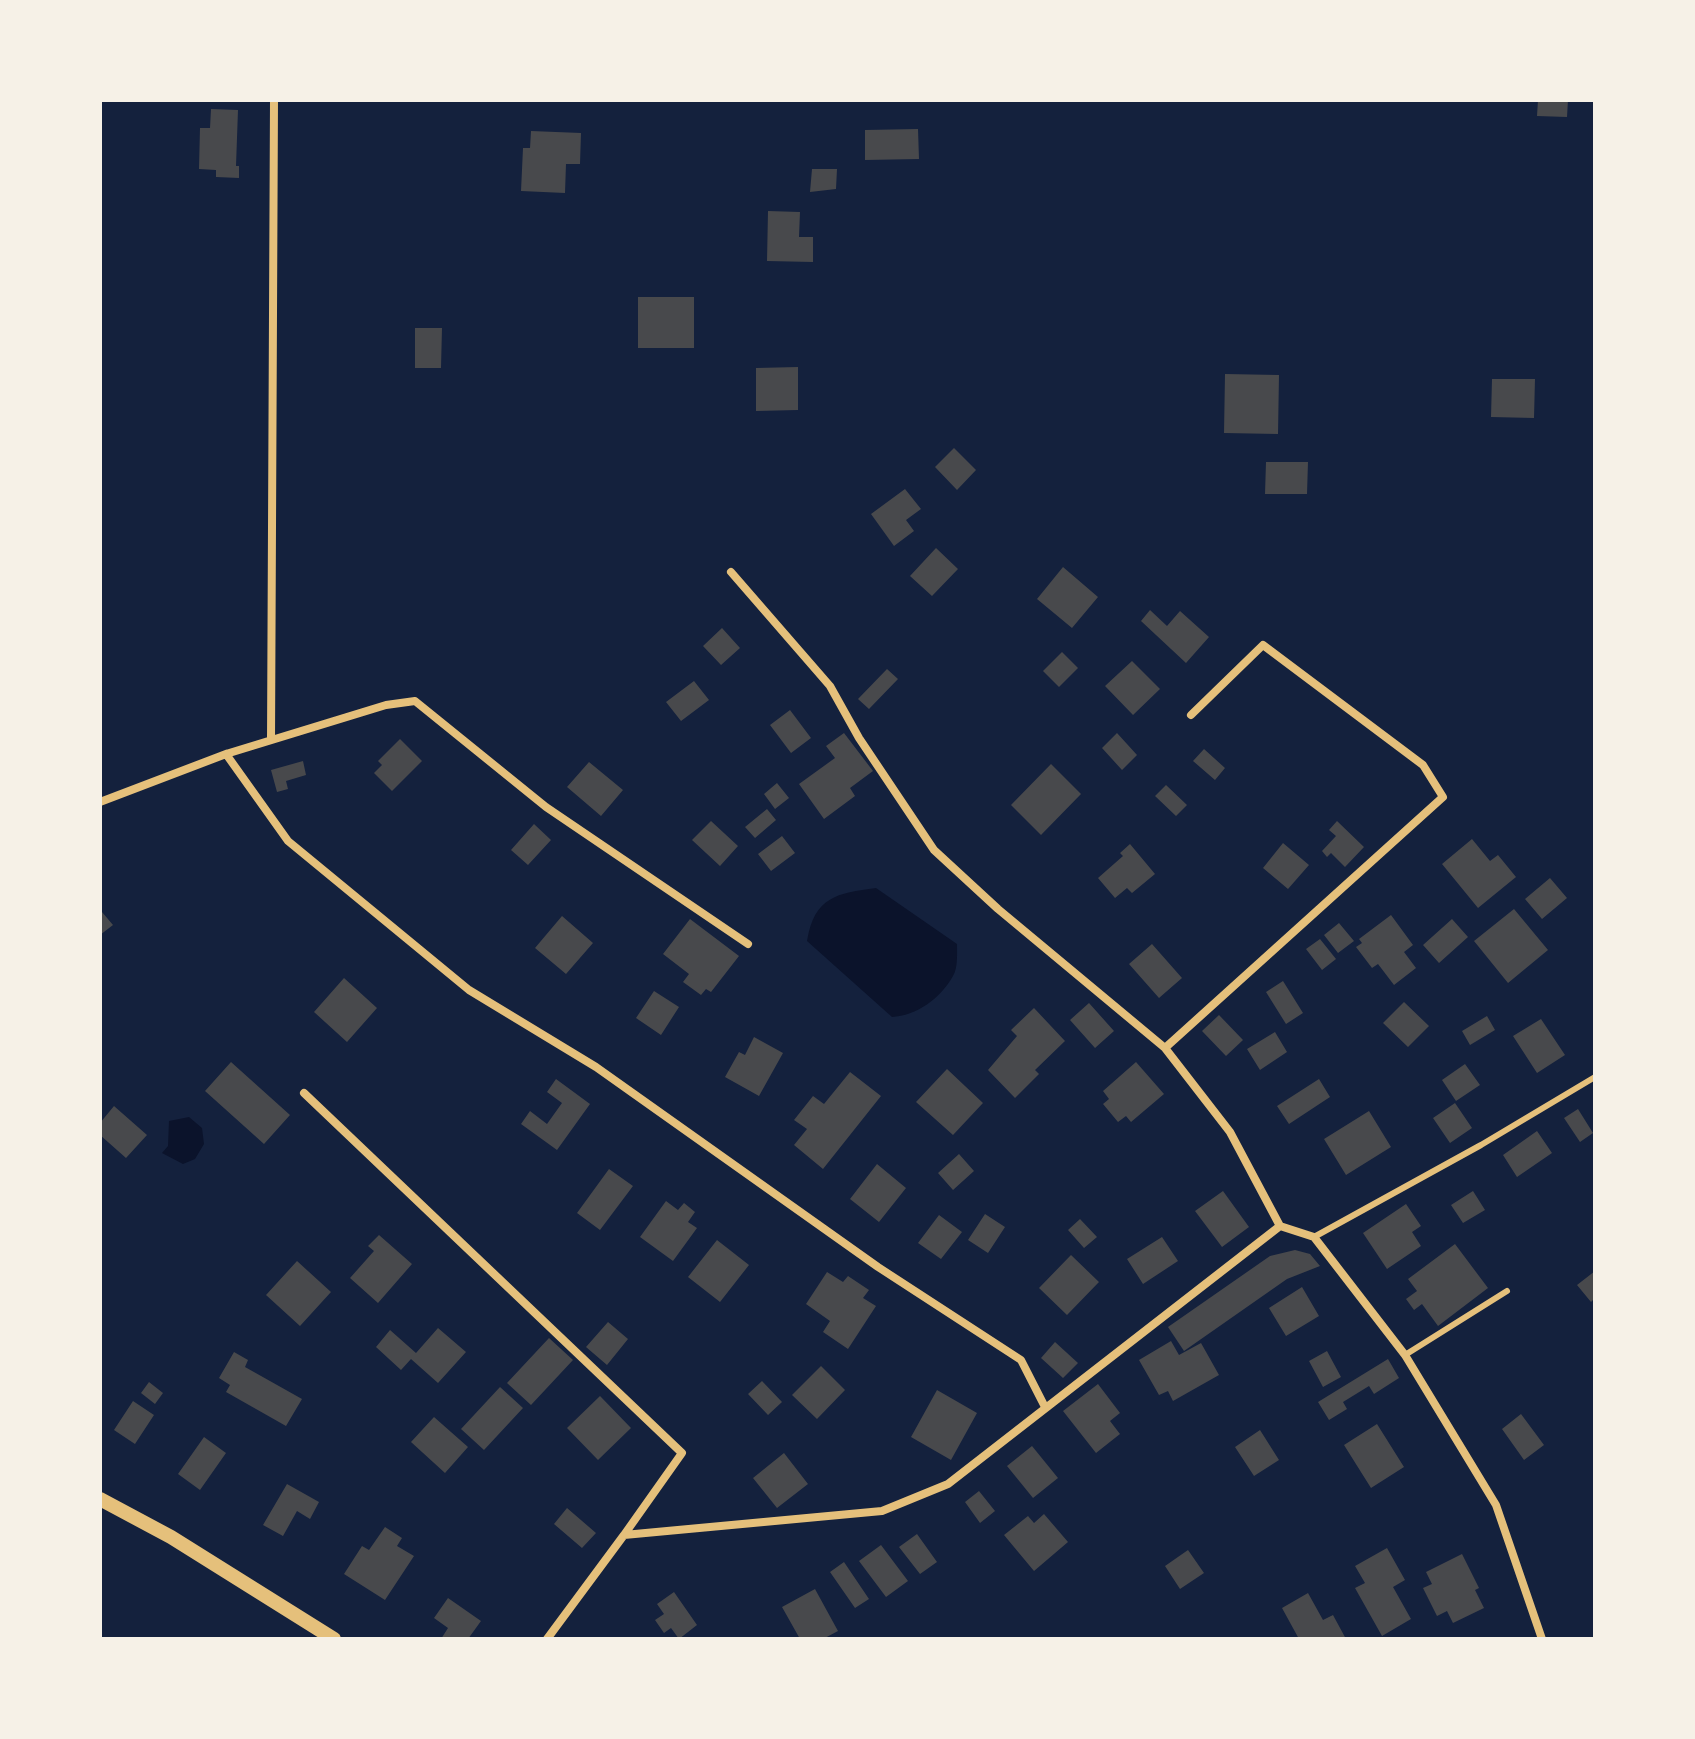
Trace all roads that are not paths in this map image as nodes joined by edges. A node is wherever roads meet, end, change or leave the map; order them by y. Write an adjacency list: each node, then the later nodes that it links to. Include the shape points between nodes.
1 (274, 100): 4 (street)
2 (731, 572): 8 (street, via 830,686 934,850)
3 (1191, 715): 8 (street, via 1263,645 1423,765 1443,797)
4 (271, 740): 5 (street); 7 (street, via 415,701 546,807)
5 (226, 754): 6 (street); 15 (street, via 288,841 469,990 596,1067 878,1267 1021,1360)
6 (100, 802)
7 (748, 944)
8 (1165, 1048): 11 (street, via 1230,1132)
9 (1595, 1077): 12 (lane)
10 (304, 1093): 17 (street, via 682,1453)
11 (1280, 1226): 12 (street); 15 (street)
12 (1314, 1237): 14 (street)
13 (1507, 1291): 14 (lane)
14 (1405, 1355): 20 (street, via 1496,1505)
15 (1045, 1407): 17 (street, via 948,1484 882,1511)
16 (100, 1499): 18 (street)
17 (624, 1535): 19 (street)
18 (334, 1639)
19 (547, 1639)
20 (1542, 1639)

